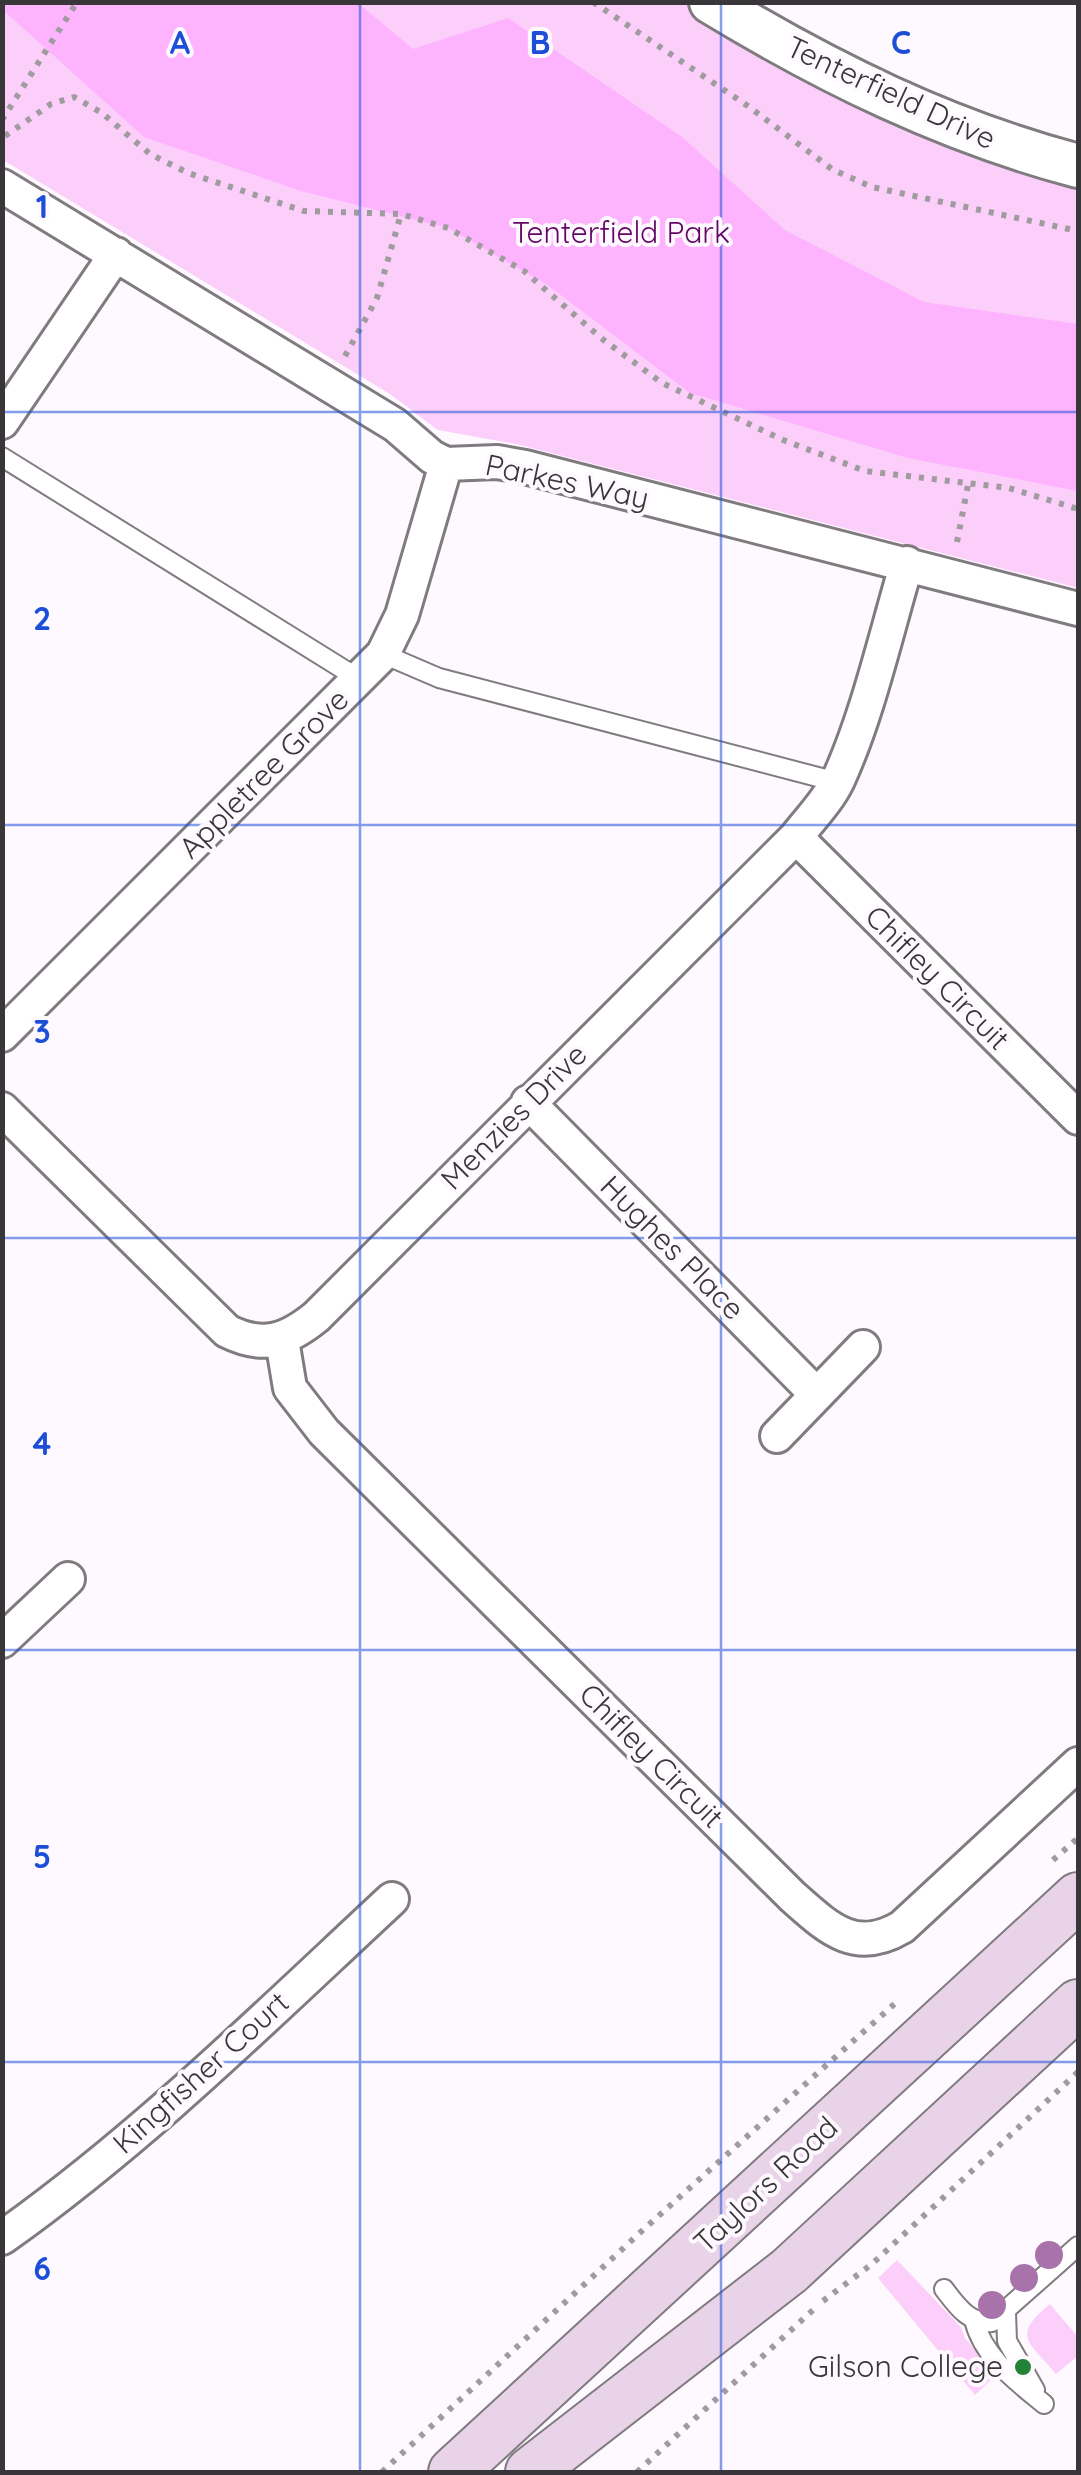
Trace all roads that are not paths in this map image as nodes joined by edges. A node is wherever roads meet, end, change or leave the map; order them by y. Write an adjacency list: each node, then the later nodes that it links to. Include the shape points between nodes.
1 (710, 2): 2 (street, Tenterfield Drive, via 884,98)
2 (1078, 166)
3 (2, 186): 4 (street, Parkes Way)
4 (116, 254): 5 (street); 7 (street, Parkes Way, via 395,425)
5 (2, 422)
6 (2, 457): 11 (lane)
7 (446, 464): 8 (street, Parkes Way, via 526,467); 10 (street, Appletree Grove, via 402,615)
8 (906, 564): 9 (street, Parkes Way); 12 (street, Menzies Drive)
9 (1078, 609)
10 (383, 654): 11 (street, Appletree Grove); 12 (lane, via 439,678)
11 (359, 679): 14 (street, Appletree Grove)
12 (838, 782): 13 (street, Menzies Drive)
13 (796, 837): 15 (street, Menzies Drive); 17 (street, Chifley Circuit)
14 (2, 1035)
15 (528, 1102): 18 (street, Menzies Drive, via 316,1317); 20 (street, Hughes Place)
16 (2, 1110): 18 (street, via 227,1331 245,1340)
17 (1078, 1118)
18 (282, 1340): 24 (street, Chifley Circuit, via 290,1388 324,1432 793,1897 842,1935 872,1939 902,1927)
19 (863, 1347): 20 (street)
20 (816, 1394): 21 (street)
21 (777, 1436)
22 (68, 1579): 23 (street)
23 (2, 1640)
24 (1078, 1764)
25 (1059, 1884): 33 (main road, Taylors Road)
26 (392, 1899): 28 (street, Kingfisher Court, via 152,2121)
27 (1078, 2004): 34 (main road, via 789,2271)
28 (2, 2238)
29 (1078, 2246): 31 (lane)
30 (944, 2289): 32 (lane)
31 (1006, 2313): 32 (lane, via 992,2322); 32 (lane, via 1008,2341 1044,2404 982,2343)
32 (974, 2320)
33 (453, 2472)
34 (530, 2472)

